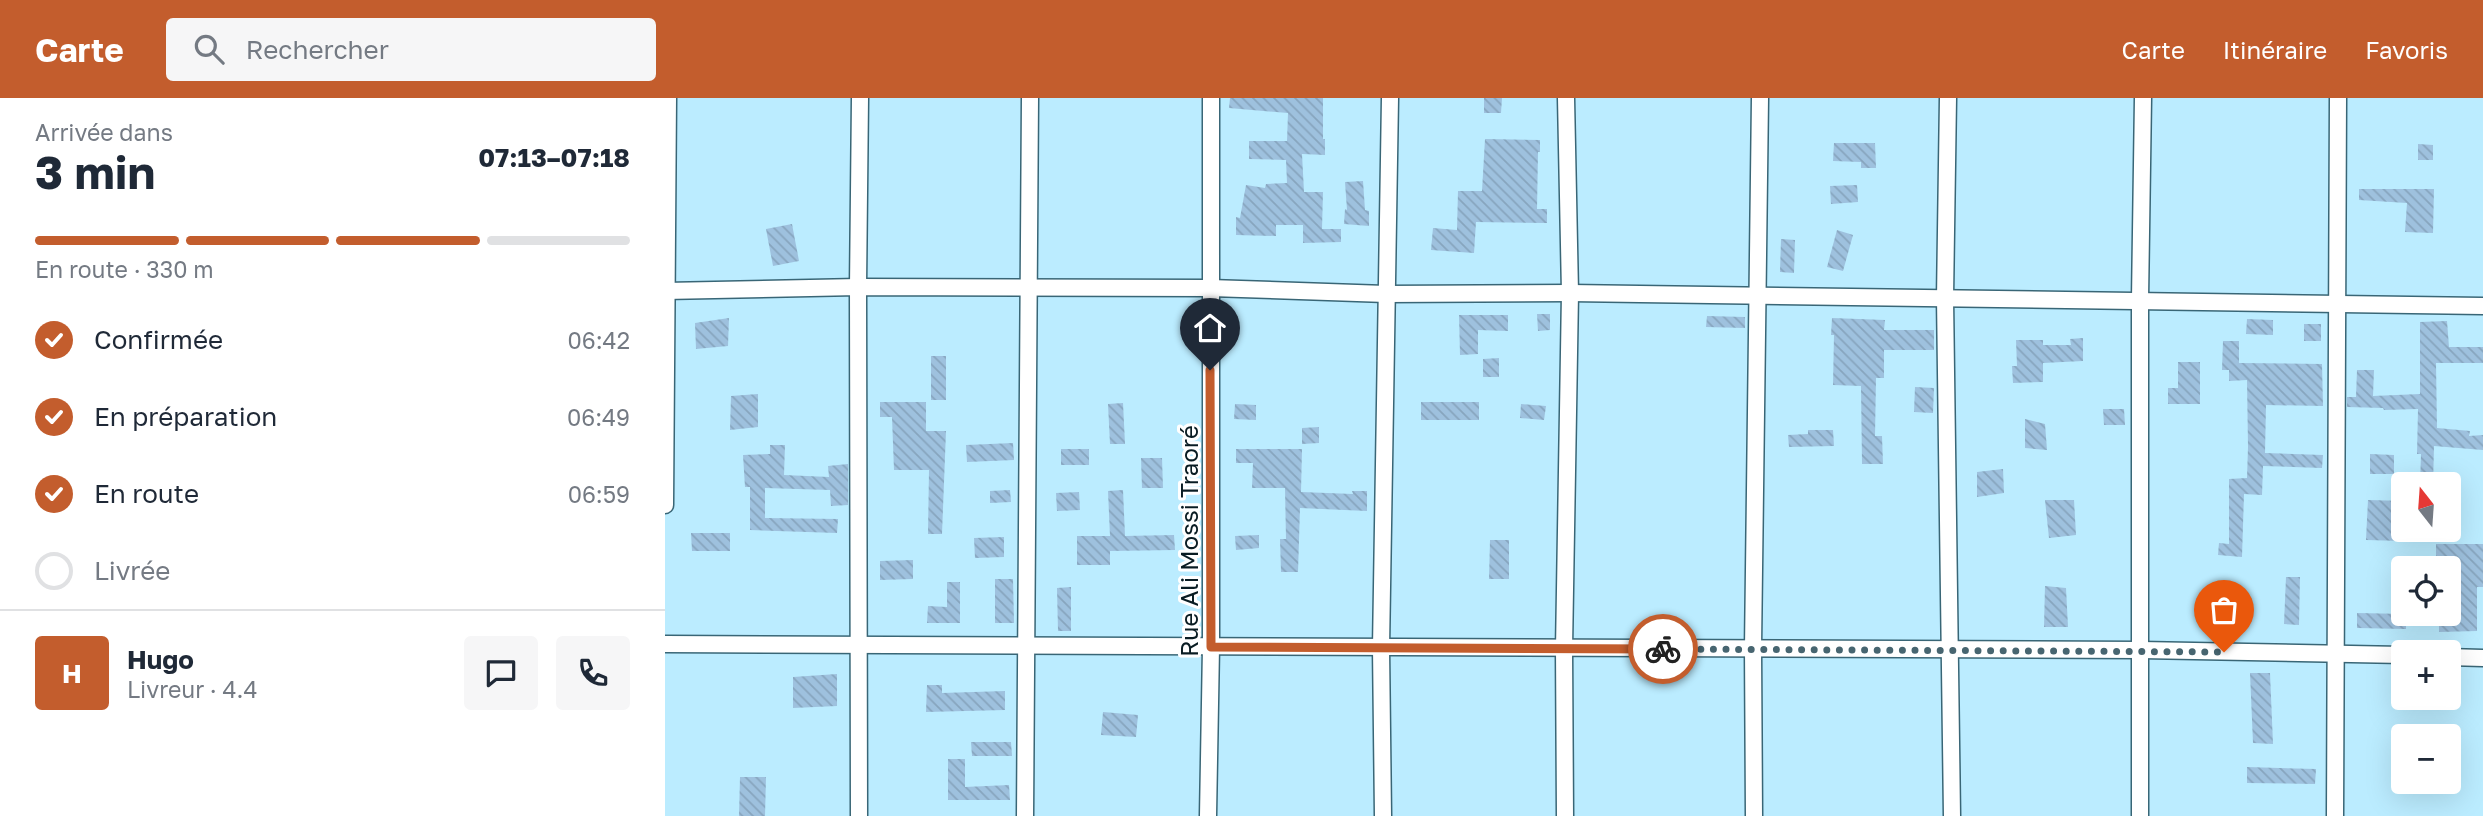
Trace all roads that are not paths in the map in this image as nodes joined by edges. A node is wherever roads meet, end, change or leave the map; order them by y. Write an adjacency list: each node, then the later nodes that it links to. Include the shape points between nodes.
1 (668, 98): 14 (street)
2 (860, 98): 11 (street)
3 (1030, 98): 12 (street)
4 (1211, 98): 13 (street, Rue Ali Mossi Traoré)
5 (1390, 98): 16 (street)
6 (1566, 98): 15 (street)
7 (1760, 98): 17 (street)
8 (1948, 98): 18 (street)
9 (2143, 98): 19 (street)
10 (2338, 98): 20 (street)
11 (858, 287): 12 (street); 14 (street); 24 (street)
12 (1028, 288): 13 (street); 25 (street)
13 (1210, 288): 16 (street); 26 (street, Rue Ali Mossi Traoré)
14 (666, 291): 22 (street)
15 (1570, 293): 16 (street); 17 (street); 29 (street)
16 (1386, 294): 27 (street)
17 (1757, 296): 18 (street); 28 (street)
18 (1945, 298): 19 (street); 31 (street)
19 (2140, 299): 20 (street); 30 (street)
20 (2338, 302): 21 (street); 32 (street)
21 (2483, 306)
22 (665, 505)
23 (665, 644): 24 (street)
24 (860, 646): 25 (street); 36 (street)
25 (1027, 647): 26 (street); 37 (street)
26 (1211, 647): 27 (street); 38 (street, Rue Ali Mossi Traoré)
27 (1381, 648): 29 (street); 39 (street)
28 (1753, 648): 29 (street); 31 (street); 41 (street)
29 (1564, 649): 40 (street)
30 (2141, 650): 31 (street); 32 (street); 43 (street)
31 (1951, 651): 42 (street)
32 (2335, 653): 33 (street); 44 (street)
33 (2391, 655)
34 (2461, 657): 35 (street)
35 (2483, 657)
36 (859, 816)
37 (1025, 816)
38 (1208, 816)
39 (1383, 816)
40 (1565, 816)
41 (1754, 816)
42 (1952, 816)
43 (2140, 816)
44 (2335, 816)

